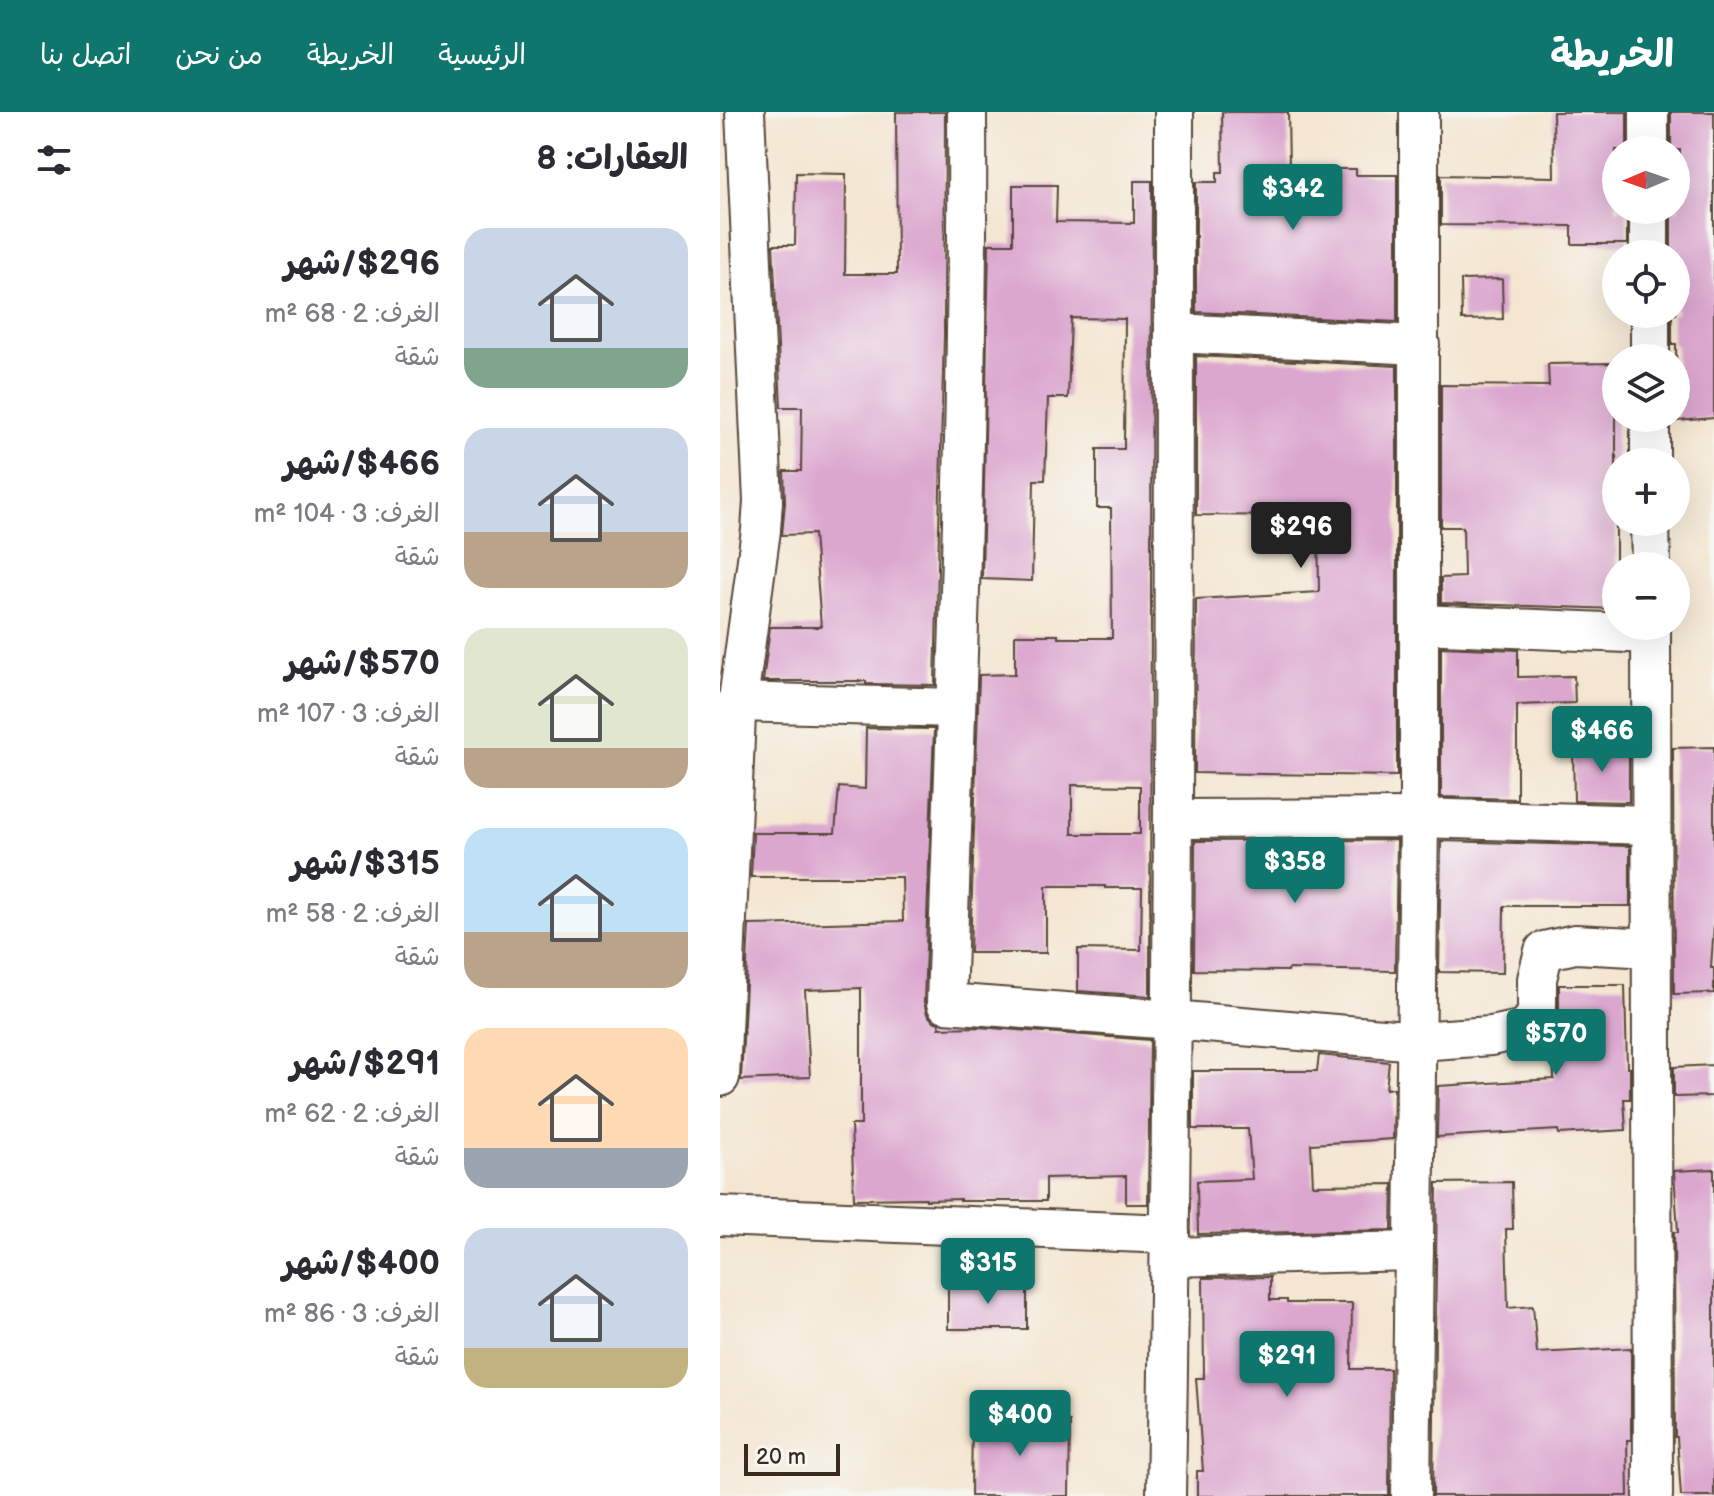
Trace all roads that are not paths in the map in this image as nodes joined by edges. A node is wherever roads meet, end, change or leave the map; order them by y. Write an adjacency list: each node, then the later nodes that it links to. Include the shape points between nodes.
1 (745, 112): 12 (street, via 763,501)
2 (967, 112): 13 (street)
3 (1174, 112): 7 (street)
4 (1419, 112): 8 (street)
5 (1649, 112): 6 (street)
6 (1649, 136)
7 (1174, 333): 8 (street); 15 (street)
8 (1420, 345): 9 (street)
9 (1420, 624): 10 (street); 14 (street)
10 (1602, 629)
11 (1651, 640): 16 (street)
12 (732, 683): 13 (street); 20 (street)
13 (956, 708): 18 (street, via 946,1003)
14 (1419, 818): 15 (street); 16 (street); 19 (street)
15 (1174, 819): 18 (street)
16 (1651, 825): 17 (street)
17 (1652, 948): 19 (street, via 1575,944 1544,951 1537,1015 1525,1029); 26 (street)
18 (1172, 1020): 19 (street); 22 (street)
19 (1417, 1041): 23 (street)
20 (720, 1077)
21 (720, 1216): 22 (street)
22 (1170, 1245): 23 (street); 24 (street)
23 (1414, 1251): 25 (street)
24 (1166, 1496)
25 (1411, 1496)
26 (1653, 1496)

